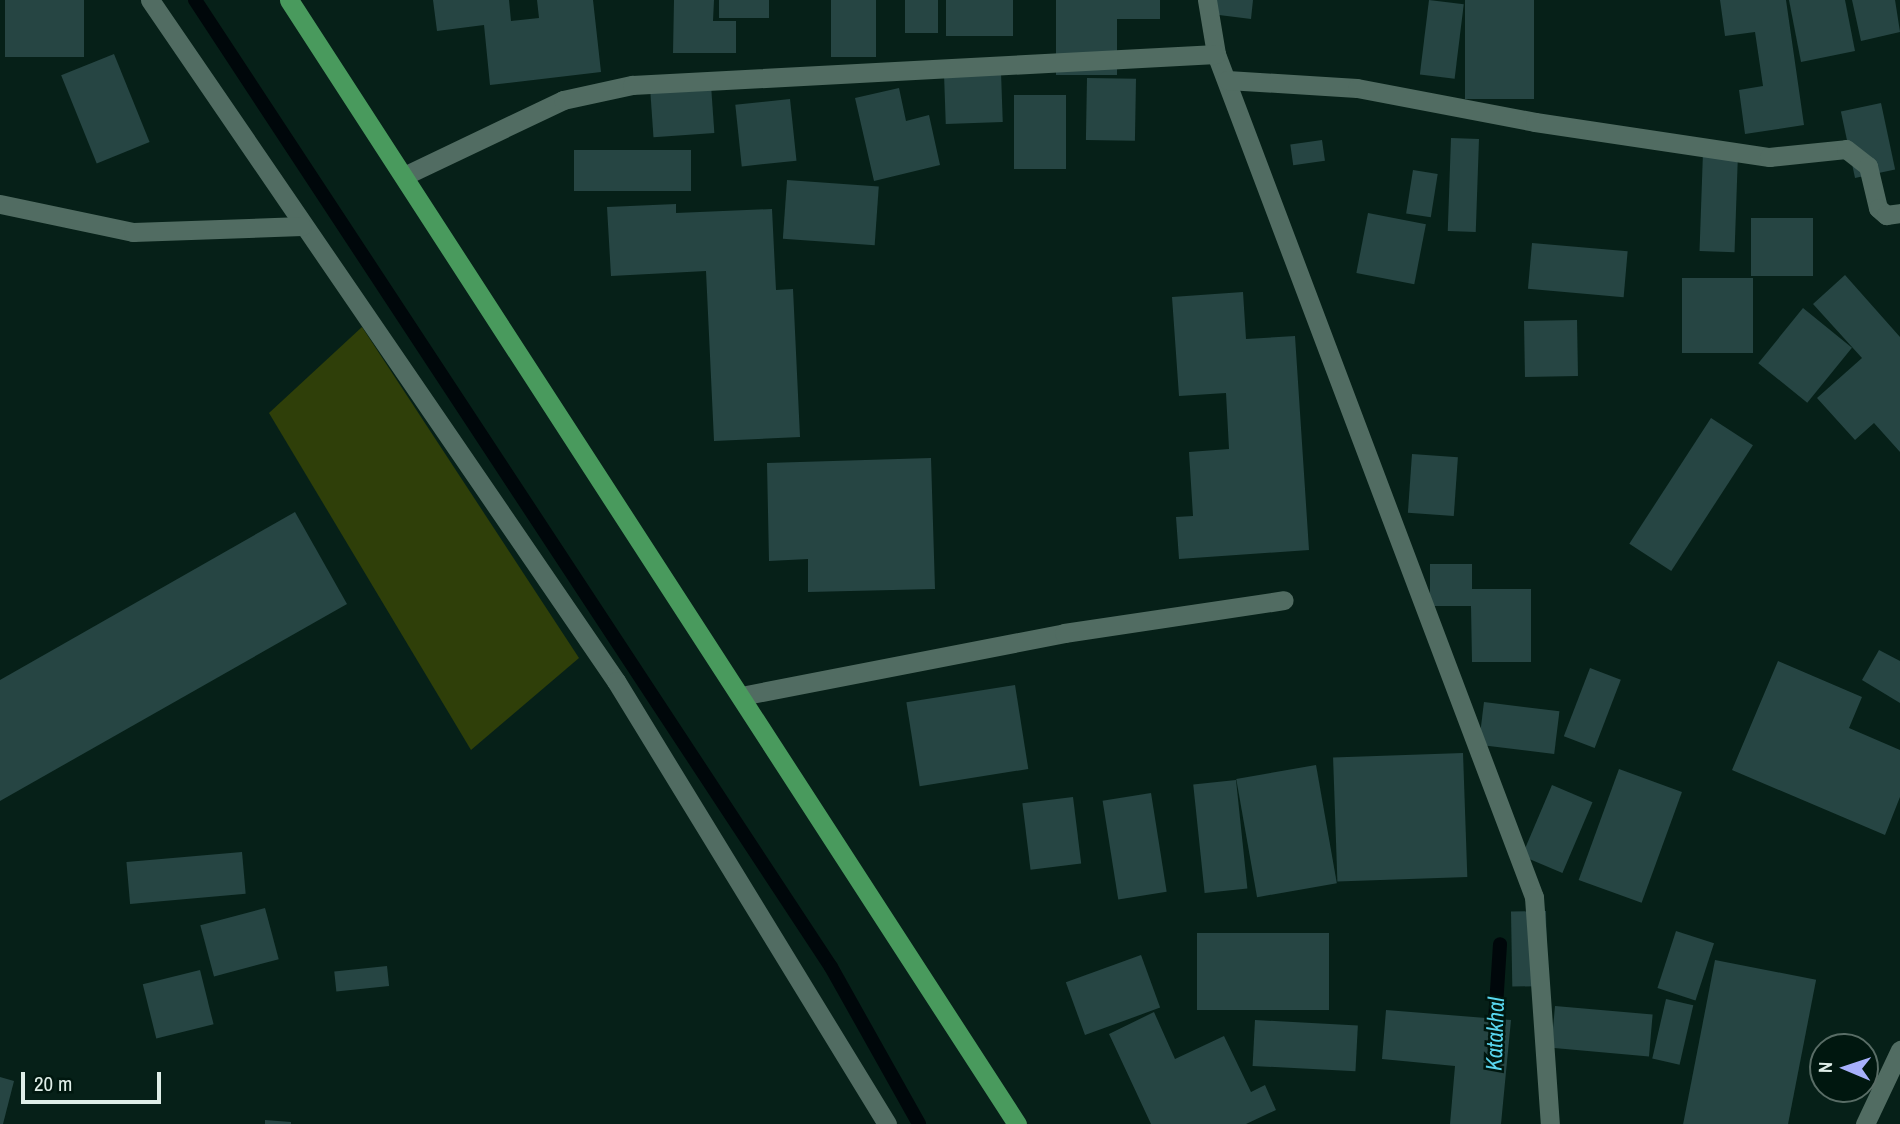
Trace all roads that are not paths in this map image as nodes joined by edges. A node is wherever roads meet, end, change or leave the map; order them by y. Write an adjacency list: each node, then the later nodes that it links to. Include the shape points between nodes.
1 (149, 0): 9 (street)
2 (289, 0): 6 (main road)
3 (1207, 0): 4 (street)
4 (1216, 54): 5 (street); 6 (street, via 632,85 563,100)
5 (1227, 80): 8 (street, via 1357,88 1535,122 1769,157 1846,149 1868,166 1878,208 1886,215); 15 (street, via 1534,897)
6 (406, 175): 11 (main road)
7 (0, 204): 9 (street, via 133,232)
8 (1900, 214)
9 (302, 226): 13 (street, via 617,681)
10 (1284, 600): 11 (street, via 1064,633)
11 (741, 696): 14 (main road)
12 (1900, 1050): 16 (street)
13 (887, 1124)
14 (1017, 1124)
15 (1550, 1124)
16 (1865, 1124)

